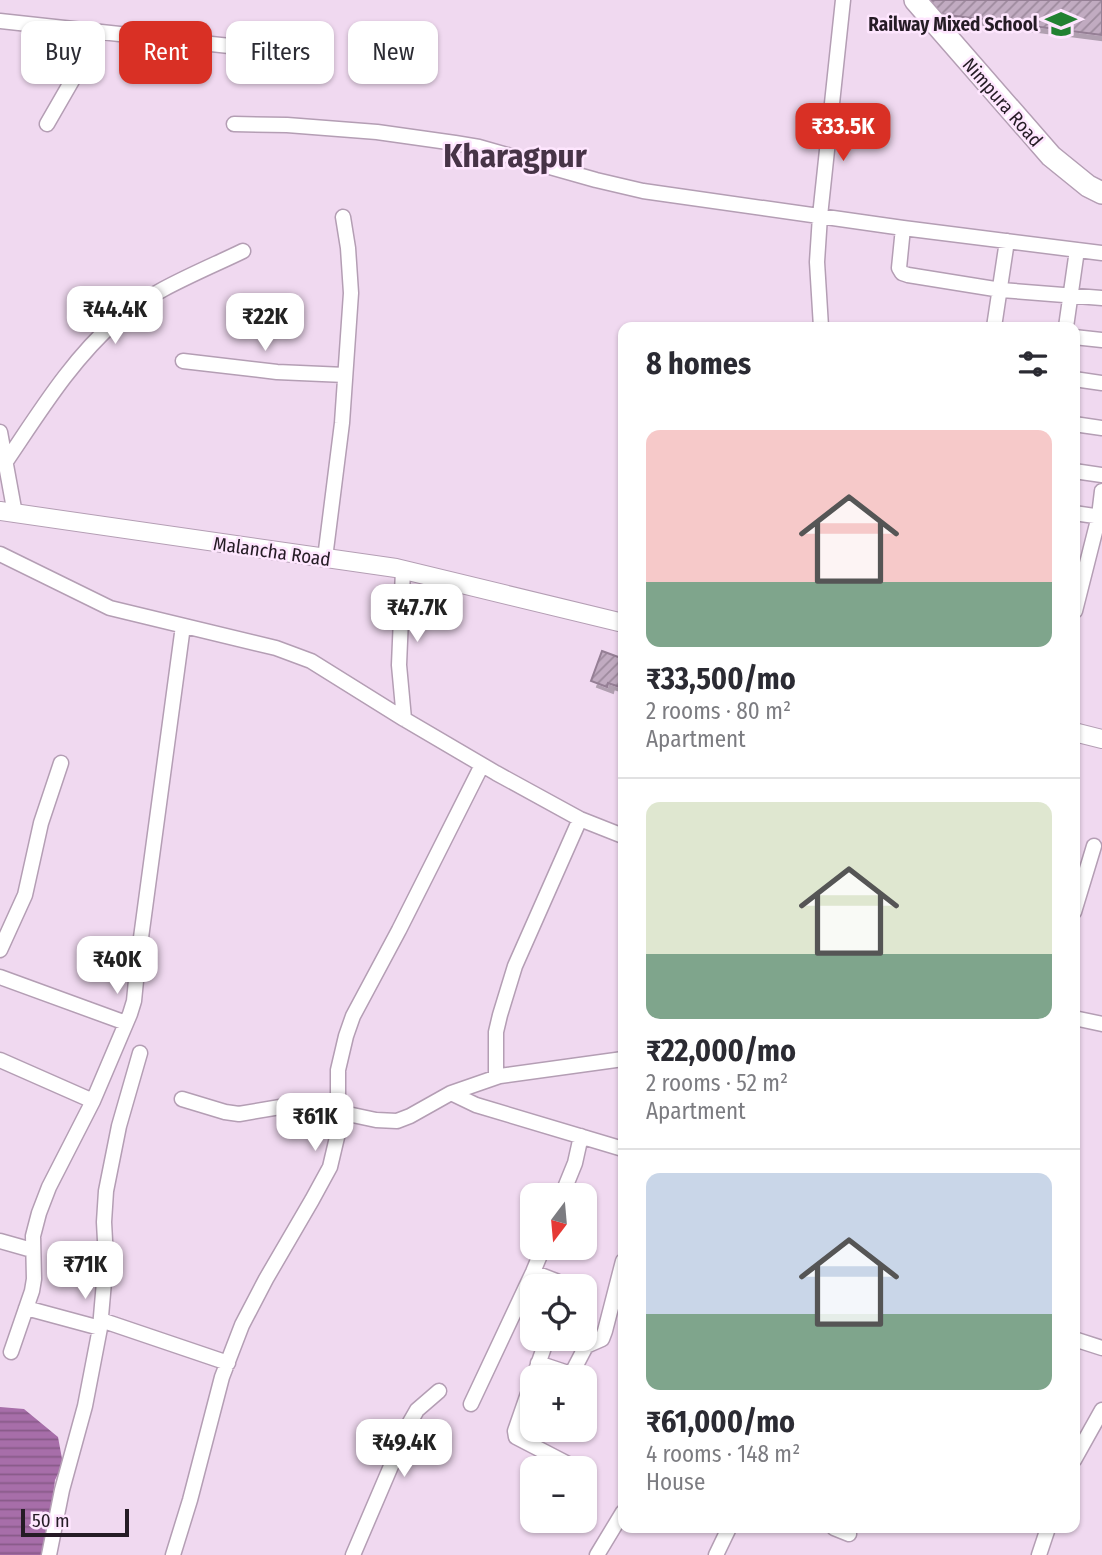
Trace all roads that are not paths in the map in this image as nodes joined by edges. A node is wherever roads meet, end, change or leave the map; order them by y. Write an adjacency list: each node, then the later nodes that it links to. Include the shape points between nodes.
1 (843, 0): 11 (street)
2 (915, 0): 10 (main road, Nimpura Road, via 1051,156)
3 (0, 21): 4 (street)
4 (21, 23)
5 (105, 33): 6 (street)
6 (226, 46)
7 (70, 84): 8 (street)
8 (47, 124)
9 (234, 124): 11 (street, via 377,132 454,143 643,191)
10 (1102, 193)
11 (820, 216): 13 (street); 21 (street)
12 (343, 217): 27 (street, via 351,293)
13 (903, 228): 14 (street); 18 (street, via 902,273)
14 (1007, 241): 15 (street); 18 (street)
15 (1077, 250): 17 (street); 19 (street)
16 (243, 251): 33 (street, via 118,318 70,369)
17 (1102, 253)
18 (1001, 290): 19 (street); 22 (street)
19 (1070, 296): 20 (street); 23 (street)
20 (1102, 298)
21 (821, 322)
22 (997, 322)
23 (1067, 322)
24 (1080, 338): 25 (street)
25 (1102, 340)
26 (183, 360): 27 (street)
27 (345, 375): 41 (street)
28 (1080, 380): 29 (street)
29 (1102, 383)
30 (1080, 425): 31 (street)
31 (1102, 428)
32 (0, 432): 33 (street)
33 (5, 463): 37 (street)
34 (1080, 472): 35 (street)
35 (1102, 475)
36 (1102, 491): 39 (street)
37 (8, 513): 41 (street, Malancha Road)
38 (1080, 514): 39 (street)
39 (1100, 517): 43 (street)
40 (0, 555): 45 (street, via 110,608)
41 (325, 558): 42 (street, Malancha Road)
42 (402, 570): 44 (street, Malancha Road); 46 (street, via 399,665)
43 (1080, 592)
44 (618, 622)
45 (183, 626): 46 (street, via 295,654); 58 (street, via 134,1001)
46 (404, 719): 50 (street)
47 (1080, 734): 48 (street)
48 (1102, 739)
49 (61, 763): 55 (street, via 25,894)
50 (482, 765): 51 (street); 67 (street, via 353,1016 338,1070)
51 (580, 819): 52 (street); 63 (street, via 511,978 496,1032)
52 (618, 834)
53 (1094, 846): 54 (street)
54 (1080, 892)
55 (0, 950)
56 (0, 977): 58 (street)
57 (1080, 1019): 59 (street)
58 (126, 1023): 66 (street)
59 (1102, 1024)
60 (140, 1053): 78 (street, via 106,1191)
61 (0, 1060): 66 (street)
62 (618, 1060): 63 (street)
63 (496, 1077): 64 (street)
64 (451, 1093): 67 (street, via 397,1121); 68 (street, via 476,1105)
65 (182, 1099): 67 (street, via 239,1114 292,1105)
66 (93, 1101): 72 (street, via 38,1213)
67 (339, 1112): 82 (street, via 330,1167 242,1325)
68 (581, 1136): 69 (street); 70 (street)
69 (618, 1147)
70 (567, 1183)
71 (0, 1241): 72 (street)
72 (33, 1250): 77 (street, via 34,1279)
73 (538, 1260): 74 (street)
74 (533, 1272): 75 (street); 85 (street)
75 (538, 1274)
76 (618, 1281): 83 (street, via 602,1339 586,1346)
77 (26, 1308): 78 (street); 81 (street)
78 (101, 1324): 82 (street); 97 (street)
79 (1080, 1341): 80 (street)
80 (1102, 1348)
81 (11, 1352)
82 (228, 1363): 98 (street)
83 (576, 1365)
84 (439, 1391): 99 (street, via 409,1424)
85 (471, 1404)
86 (1102, 1410): 90 (street)
87 (520, 1417): 88 (street, via 515,1431)
88 (520, 1439)
89 (526, 1442): 91 (street)
90 (1080, 1449)
91 (553, 1456)
92 (618, 1520): 100 (street)
93 (727, 1533): 101 (street)
94 (845, 1533): 96 (street)
95 (1046, 1533): 102 (street)
96 (849, 1535)
97 (48, 1555)
98 (173, 1555)
99 (353, 1555)
100 (597, 1555)
101 (716, 1555)
102 (1039, 1555)

